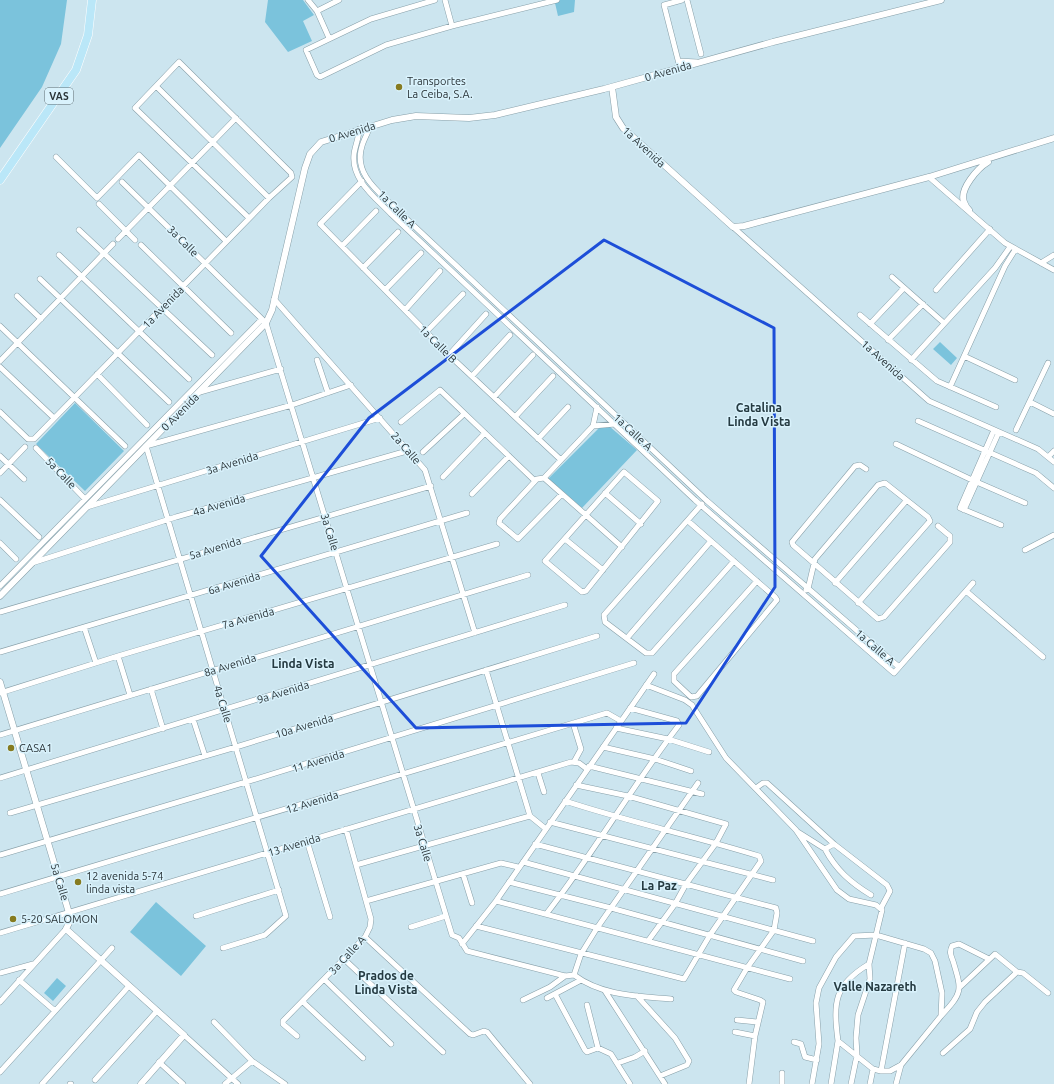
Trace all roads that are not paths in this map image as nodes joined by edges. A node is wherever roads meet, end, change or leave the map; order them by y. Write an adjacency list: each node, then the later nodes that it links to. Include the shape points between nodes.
1 (86, 0): 28 (highway, VAS, via 83,36 71,69)
2 (92, 0): 31 (highway, VAS, via 88,35 76,70)
3 (308, 0): 11 (street)
4 (339, 0): 11 (street)
5 (435, 0): 13 (street, via 371,19)
6 (445, 0): 12 (street)
7 (557, 0): 12 (street)
8 (682, 0): 15 (street, via 664,5)
9 (687, 0): 14 (street)
10 (941, 0): 16 (street, 0 Avenida)
11 (317, 11): 13 (street)
12 (452, 26): 13 (street, via 386,45 320,77 306,50)
13 (330, 38)
14 (702, 54)
15 (678, 61): 16 (street); 17 (street)
16 (700, 62): 17 (street, 0 Avenida)
17 (680, 68): 19 (street, 0 Avenida)
18 (156, 86): 20 (street, via 179,62); 24 (street); 27 (street, via 135,108)
19 (612, 87): 21 (street, 0 Avenida, via 495,115 469,118 416,116); 43 (street, 1a Avenida, via 616,117 623,128)
20 (236, 118): 24 (street); 35 (street, 1a Avenida, via 291,173 292,177)
21 (370, 126): 22 (street, 0 Avenida); 29 (street, via 360,154)
22 (359, 130): 33 (street, 1a Calle A, via 354,161); 74 (street, 0 Avenida, via 325,140 310,154)
23 (1054, 138): 26 (street)
24 (213, 142): 27 (street); 35 (street)
25 (56, 157): 34 (street, via 97,198 139,155)
26 (996, 157): 30 (street); 39 (street, via 981,166 968,185 963,201)
27 (192, 163): 34 (street); 42 (street)
28 (0, 172)
29 (365, 177): 33 (street); 38 (street, 1a Calle A)
30 (929, 177): 39 (street); 43 (street)
31 (0, 180)
32 (122, 182): 37 (street, 3a Calle)
33 (361, 182): 41 (street, 1a Calle A); 53 (street, 1a Calle B, via 320,224)
34 (170, 186): 37 (street); 50 (street)
35 (269, 198): 42 (street, 1a Avenida)
36 (99, 204): 46 (street)
37 (149, 208): 46 (street); 59 (street, 3a Calle)
38 (396, 209): 41 (street); 150 (street, 1a Calle A)
39 (969, 210): 44 (street)
40 (376, 211): 53 (street)
41 (391, 214): 117 (street, 1a Calle A)
42 (249, 218): 50 (street, 1a Avenida)
43 (733, 227): 131 (street, 1a Avenida, via 929,401)
44 (990, 229): 54 (street); 70 (street)
45 (79, 230): 57 (street)
46 (126, 231): 48 (street); 49 (street)
47 (398, 232): 61 (street)
48 (118, 239)
49 (135, 240)
50 (226, 241): 59 (street, 1a Avenida)
51 (113, 244): 57 (street)
52 (141, 245): 67 (street)
53 (342, 246): 61 (street, 1a Calle B)
54 (1012, 248): 60 (street); 82 (street); 95 (street)
55 (420, 253): 69 (street)
56 (59, 254): 64 (street)
57 (104, 254): 64 (street); 76 (street)
58 (1054, 255): 60 (street)
59 (205, 263): 67 (street, 1a Avenida); 81 (street, 3a Calle)
60 (1041, 263): 62 (street)
61 (363, 268): 69 (street, 1a Calle B)
62 (1054, 270)
63 (440, 271): 77 (street)
64 (82, 277): 73 (street); 85 (street)
65 (892, 277): 68 (street)
66 (40, 279): 73 (street)
67 (183, 286): 76 (street, 1a Avenida); 87 (street)
68 (904, 288): 75 (street); 83 (street)
69 (385, 290): 77 (street, 1a Calle B)
70 (936, 290)
71 (463, 294): 86 (street)
72 (17, 296): 80 (street)
73 (61, 298): 80 (street); 91 (street)
74 (274, 299): 81 (street, 0 Avenida); 107 (street, 2a Calle)
75 (923, 304): 82 (street); 89 (street)
76 (162, 308): 85 (street, 1a Avenida); 92 (street)
77 (405, 310): 86 (street, 1a Calle B)
78 (486, 314): 93 (street)
79 (860, 315): 83 (street)
80 (41, 319): 90 (street)
81 (264, 321): 101 (street, 3a Calle); 109 (street, 0 Avenida); 166 (street, 0 Avenida)
82 (944, 323): 97 (street)
83 (870, 324): 89 (street)
84 (0, 326): 90 (street)
85 (139, 331): 91 (street, 1a Avenida); 105 (street)
86 (426, 332): 93 (street, 1a Calle B)
87 (231, 333)
88 (510, 335): 103 (street)
89 (888, 340): 97 (street)
90 (18, 343): 98 (street); 111 (street)
91 (118, 353): 102 (street, 1a Avenida); 113 (street)
92 (212, 355)
93 (448, 355): 103 (street, 1a Calle B)
94 (533, 355): 112 (street)
95 (964, 356): 106 (street); 108 (street)
96 (318, 360): 110 (street)
97 (911, 360): 108 (street, via 937,381)
98 (0, 361)
99 (1048, 363): 114 (street)
100 (0, 367): 123 (street)
101 (281, 369): 109 (street); 115 (street, 3a Calle)
102 (97, 374): 111 (street, 1a Avenida); 128 (street)
103 (472, 376): 112 (street, 1a Calle B)
104 (553, 376): 122 (street)
105 (189, 379)
106 (1015, 380)
107 (351, 385): 110 (street); 124 (street, 2a Calle)
108 (950, 387): 118 (street)
109 (200, 392): 137 (street, 0 Avenida)
110 (328, 393): 115 (street)
111 (75, 397): 123 (street, 1a Avenida); 136 (street)
112 (494, 397): 122 (street, 1a Calle B)
113 (169, 402)
114 (1030, 402): 121 (street); 130 (street)
115 (292, 405): 134 (street, 3a Calle); 137 (street)
116 (568, 407): 133 (street)
117 (597, 407): 127 (street, 1a Calle A); 129 (street)
118 (996, 407)
119 (0, 412): 123 (street, 1a Avenida, via 31,440)
120 (464, 414): 126 (street, via 440,390); 132 (street); 142 (street)
121 (1054, 414)
122 (515, 417): 133 (street, 1a Calle B)
123 (54, 418)
124 (380, 418): 134 (street, 3a Avenida); 141 (street, 2a Calle)
125 (918, 421): 143 (street)
126 (401, 422)
127 (615, 424): 129 (street); 152 (street, 1a Calle A)
128 (147, 425)
129 (593, 426): 147 (street)
130 (1016, 430)
131 (997, 431): 143 (street); 146 (street, 1a Avenida)
132 (485, 433): 145 (street); 155 (street)
133 (538, 439): 147 (street, 1a Calle B)
134 (302, 441): 154 (street, 3a Calle); 160 (street, 3a Avenida)
135 (896, 444): 159 (street)
136 (125, 446)
137 (146, 446): 160 (street, 4a Calle); 172 (street, 0 Avenida)
138 (25, 447): 149 (street)
139 (36, 448): 166 (street, 5a Calle)
140 (1054, 450): 146 (street)
141 (407, 451): 154 (street, 4a Avenida); 161 (street, 2a Calle, via 425,470)
142 (423, 452)
143 (988, 452): 159 (street); 162 (street, via 1036,473)
144 (0, 456): 149 (street)
145 (509, 456): 158 (street); 164 (street)
146 (1048, 456): 148 (street, 1a Avenida)
147 (561, 460): 156 (street)
148 (1054, 462)
149 (8, 464): 153 (street); 157 (street)
150 (672, 468): 152 (street); 168 (street, 1a Calle A)
151 (866, 469): 196 (street, via 860,465 855,466 792,540 793,545)
152 (667, 472): 171 (street, 1a Calle A)
153 (0, 473)
154 (313, 477): 175 (street, 3a Calle); 176 (street, 4a Avenida)
155 (443, 477)
156 (544, 478): 158 (street); 165 (street)
157 (24, 479)
158 (535, 481): 165 (street, via 500,519 500,526 514,538 522,538)
159 (974, 481): 170 (street); 180 (street, via 962,509)
160 (158, 486): 172 (street, 3a Avenida); 176 (street, 4a Calle)
161 (431, 486): 175 (street, 5a Avenida); 177 (street, 2a Calle)
162 (1054, 488)
163 (605, 493): 174 (street); 179 (street); 179 (street, via 622,473 627,472 658,501)
164 (472, 494)
165 (562, 494): 174 (street)
166 (86, 498): 205 (street, 0 Avenida)
167 (0, 500): 183 (street)
168 (706, 500): 171 (street); 202 (street, 1a Calle A)
169 (906, 501): 196 (street, via 885,483 878,485 814,559); 200 (street); 211 (street, via 928,517 930,522)
170 (1025, 502)
171 (701, 505): 178 (street); 206 (street, 1a Calle A)
172 (84, 508): 195 (street, 0 Avenida)
173 (467, 514): 177 (street, 6a Avenida)
174 (585, 515): 184 (street); 188 (street)
175 (325, 517): 190 (street, 3a Calle); 193 (street, 5a Avenida)
176 (168, 520): 193 (street, 4a Calle); 195 (street, 4a Avenida)
177 (441, 521): 190 (street, 6a Avenida); 191 (street, 2a Calle)
178 (688, 521): 185 (street); 219 (street, via 604,615 605,622)
179 (641, 524): 188 (street)
180 (1001, 525)
181 (938, 526): 211 (street, via 950,536 950,542 884,617 878,619)
182 (1054, 535): 189 (street)
183 (39, 537)
184 (565, 539): 197 (street); 197 (street, via 546,558 547,563 584,592)
185 (711, 541): 194 (street); 219 (street)
186 (0, 543): 192 (street)
187 (497, 544): 191 (street, 7a Avenida)
188 (622, 547): 197 (street)
189 (1025, 550)
190 (336, 553): 203 (street, 3a Calle); 208 (street, 6a Avenida)
191 (452, 558): 203 (street, 7a Avenida); 207 (street, 2a Calle)
192 (16, 559)
193 (180, 559): 208 (street, 4a Calle); 213 (street, 5a Avenida)
194 (734, 561): 199 (street); 219 (street, via 654,652 646,653)
195 (31, 563): 205 (street, 0 Avenida)
196 (814, 564): 200 (street); 202 (street)
197 (603, 570)
198 (528, 575): 207 (street, 8a Avenida)
199 (757, 581): 199 (street, via 775,597 776,602 697,696 691,697 674,681 674,674)
200 (835, 583): 211 (street)
201 (973, 583): 204 (street)
202 (808, 588): 206 (street); 209 (street, 1a Calle A)
203 (347, 589): 215 (street, 3a Calle); 216 (street, 7a Avenida)
204 (966, 591): 222 (street); 226 (street)
205 (1, 592)
206 (803, 594): 210 (street, 1a Calle A)
207 (463, 595): 215 (street, 8a Avenida); 217 (street, 2a Calle)
208 (191, 596): 214 (street, 6a Avenida); 216 (street, 4a Calle)
209 (816, 596): 210 (street); 226 (street, 1a Calle A)
210 (811, 601): 226 (street, 1a Calle A, via 894,673)
211 (858, 603)
212 (565, 605): 217 (street, 9a Avenida)
213 (0, 612)
214 (84, 627): 220 (street, 6a Avenida); 223 (street)
215 (358, 627): 225 (street, 3a Calle); 228 (street, 8a Avenida)
216 (201, 632): 221 (street, 7a Avenida); 228 (street, 4a Calle)
217 (475, 633): 225 (street, 9a Avenida)
218 (597, 636): 227 (street, 10a Avenida)
219 (627, 638)
220 (0, 652)
221 (118, 656): 223 (street, 7a Avenida); 234 (street)
222 (1043, 657)
223 (96, 663): 233 (street, 7a Avenida)
224 (634, 663): 236 (street, 11 Avenida)
225 (370, 665): 235 (street, 3a Calle); 238 (street, 9a Avenida)
226 (899, 667)
227 (486, 670): 235 (street, 10a Avenida); 236 (street)
228 (213, 671): 232 (street, 8a Avenida); 238 (street, 4a Calle)
229 (654, 674): 231 (street)
230 (0, 682): 233 (street, 5a Calle)
231 (646, 685): 237 (street); 266 (street, via 692,705 726,758)
232 (151, 689): 234 (street, 8a Avenida); 243 (street)
233 (2, 693): 244 (street, 5a Calle)
234 (130, 695): 244 (street, 8a Avenida)
235 (381, 703): 246 (street, 3a Calle); 249 (street, 10a Avenida)
236 (497, 706): 246 (street, 11 Avenida); 248 (street)
237 (630, 708): 240 (street); 247 (street, via 677,721 679,725)
238 (225, 710): 239 (street, 9a Avenida); 249 (street, 4a Calle)
239 (193, 719): 243 (street, 9a Avenida); 252 (street)
240 (621, 721): 241 (street, 12 Avenida, via 607,713); 242 (street)
241 (573, 723): 248 (street, 12 Avenida); 254 (street, via 581,749)
242 (616, 728): 247 (street); 250 (street)
243 (163, 729): 256 (street, 9a Avenida)
244 (15, 731): 245 (street, 8a Avenida); 256 (street, 5a Calle)
245 (0, 735)
246 (391, 738): 259 (street, 3a Calle); 263 (street, 11 Avenida)
247 (668, 739): 251 (street); 253 (street)
248 (508, 743): 259 (street, 12 Avenida); 262 (street)
249 (236, 747): 252 (street, 10a Avenida); 263 (street, 4a Calle)
250 (603, 747): 253 (street); 255 (street)
251 (709, 752)
252 (205, 756): 272 (street, 10a Avenida)
253 (655, 759): 257 (street); 261 (street)
254 (574, 762): 255 (street); 258 (street, 13 Avenida)
255 (588, 767): 261 (street); 265 (street)
256 (26, 770): 260 (street, 9a Avenida); 272 (street, 5a Calle)
257 (691, 771)
258 (538, 773): 262 (street, 13 Avenida); 267 (street)
259 (402, 775): 273 (street, 3a Calle); 278 (street, 12 Avenida)
260 (0, 778)
261 (642, 778): 268 (street); 270 (street)
262 (519, 779): 273 (street, 13 Avenida); 276 (street)
263 (246, 782): 278 (street, 4a Calle); 285 (street, 11 Avenida)
264 (698, 783): 268 (street)
265 (576, 785): 270 (street); 271 (street)
266 (756, 788): 282 (street); 289 (street, via 767,783)
267 (544, 792)
268 (692, 792): 269 (street); 274 (street)
269 (702, 794)
270 (628, 796): 274 (street); 277 (street)
271 (565, 801): 277 (street); 279 (street)
272 (37, 805): 275 (street, 10a Avenida); 285 (street, 5a Calle)
273 (413, 809): 280 (street, 13 Avenida); 290 (street, 3a Calle)
274 (678, 811): 283 (street); 287 (street, via 726,824)
275 (10, 813)
276 (530, 816): 281 (street); 290 (street)
277 (614, 817): 283 (street); 284 (street)
278 (257, 819): 293 (street, 4a Calle); 304 (street, 12 Avenida)
279 (550, 822): 281 (street); 284 (street)
280 (346, 829): 286 (street, 13 Avenida); 298 (street, 3a Calle A)
281 (546, 829): 288 (street)
282 (796, 830): 292 (street); 320 (street, via 843,896)
283 (664, 831): 287 (street); 291 (street)
284 (602, 836): 291 (street); 295 (street)
285 (48, 840): 294 (street, 11 Avenida); 304 (street, 5a Calle)
286 (307, 841): 293 (street, 13 Avenida); 326 (street)
287 (716, 843): 296 (street); 302 (street, via 759,856 761,861)
288 (535, 844): 295 (street); 297 (street)
289 (834, 844): 292 (street); 320 (street, via 889,888 890,891)
290 (424, 845): 298 (street); 306 (street, 3a Calle)
291 (653, 849): 296 (street); 300 (street)
292 (825, 849): 312 (street, via 832,863 852,883)
293 (267, 853): 309 (street, 4a Calle); 321 (street, 13 Avenida)
294 (0, 855)
295 (589, 857): 300 (street); 303 (street)
296 (702, 861): 302 (street); 308 (street)
297 (523, 862): 299 (street); 303 (street)
298 (356, 865): 315 (street, 3a Calle A)
299 (518, 867): 301 (street, via 501,863); 307 (street)
300 (637, 870): 308 (street); 310 (street)
301 (463, 874): 306 (street); 317 (street)
302 (751, 874): 305 (street); 314 (street)
303 (576, 876): 310 (street); 313 (street)
304 (58, 877): 311 (street, 12 Avenida); 321 (street, 5a Calle)
305 (773, 880)
306 (435, 882): 315 (street); 324 (street, 3a Calle)
307 (509, 882): 313 (street); 316 (street)
308 (686, 884): 314 (street); 318 (street)
309 (279, 890): 323 (street); 342 (street, 4a Calle, via 286,916 265,935)
310 (624, 890): 318 (street); 319 (street)
311 (0, 894)
312 (870, 895)
313 (560, 896): 319 (street); 322 (street)
314 (737, 896): 325 (street); 332 (street, via 776,908)
315 (366, 901): 336 (street, 3a Calle A, via 371,918)
316 (496, 901): 322 (street); 328 (street)
317 (472, 903)
318 (675, 904): 325 (street); 327 (street)
319 (611, 908): 327 (street); 330 (street)
320 (881, 908): 335 (street)
321 (69, 913): 331 (street, 5a Calle, via 70,921); 333 (street, 13 Avenida)
322 (547, 913): 330 (street)
323 (196, 916)
324 (446, 916): 329 (street); 340 (street, 3a Calle, via 452,935 457,936)
325 (723, 916): 332 (street); 334 (street)
326 (330, 917)
327 (661, 921): 334 (street); 337 (street)
328 (476, 926): 340 (street); 344 (street)
329 (411, 927)
330 (597, 928): 337 (street); 344 (street)
331 (66, 929): 348 (street); 350 (street)
332 (774, 930): 338 (street); 343 (street)
333 (0, 934)
334 (710, 935): 343 (street); 345 (street)
335 (876, 935): 339 (street); 351 (street); 392 (street, via 859,935 850,939 824,976 816,1003 819,1044)
336 (365, 937): 346 (street, 3a Calle A); 410 (street, via 470,1034 487,1032)
337 (648, 941): 345 (street)
338 (814, 941)
339 (905, 943): 375 (street, via 931,953 935,961 942,993); 398 (street)
340 (462, 944): 356 (street, via 467,951)
341 (112, 948): 348 (street)
342 (222, 948)
343 (760, 949): 349 (street); 352 (street)
344 (581, 954): 345 (street, via 680,979 684,979); 355 (street)
345 (698, 955): 352 (street)
346 (344, 959): 357 (street, 3a Calle A); 388 (street)
347 (989, 959): 353 (street, via 993,954 997,954); 362 (street); 362 (street, via 958,944 952,946 950,953)
348 (101, 961): 361 (street); 373 (street)
349 (803, 961)
350 (33, 964): 354 (street); 359 (street)
351 (869, 964): 383 (street, via 845,982 838,997); 390 (street, via 870,979 858,1015)
352 (747, 968): 358 (street); 378 (street, via 734,991 762,1000)
353 (1018, 972): 364 (street, via 1023,973); 389 (street, via 985,1002 970,1028)
354 (0, 973)
355 (574, 975): 356 (street); 360 (street)
356 (565, 976): 369 (street, via 550,987)
357 (324, 979): 371 (street, 3a Calle A); 385 (street)
358 (790, 979)
359 (20, 980): 370 (street); 373 (street)
360 (581, 980): 363 (street); 365 (street)
361 (129, 986): 374 (street); 404 (street)
362 (960, 987): 375 (street, via 956,999)
363 (606, 991): 366 (street); 387 (street)
364 (1048, 993)
365 (555, 994): 367 (street); 386 (street, via 585,1050 587,1052)
366 (637, 996): 368 (street); 401 (street, via 675,1038 689,1061 687,1065)
367 (547, 998)
368 (671, 999)
369 (523, 1000)
370 (0, 1002)
371 (303, 1002): 381 (street, 3a Calle A, via 283,1022); 391 (street)
372 (587, 1005): 386 (street)
373 (55, 1011): 399 (street)
374 (157, 1011): 380 (street); 403 (street)
375 (941, 1016): 396 (street)
376 (737, 1020): 378 (street)
377 (214, 1022): 393 (street)
378 (757, 1022): 382 (street)
379 (735, 1032): 382 (street)
380 (184, 1035): 394 (street); 402 (street)
381 (298, 1036)
382 (755, 1036): 413 (street)
383 (838, 1040): 390 (street); 416 (street)
384 (794, 1042): 392 (street, via 801,1044 805,1057)
385 (390, 1044)
386 (598, 1048): 395 (street, via 611,1054)
387 (645, 1051): 395 (street); 401 (street)
388 (443, 1052)
389 (943, 1053)
390 (857, 1055): 397 (street); 417 (street)
391 (363, 1058)
392 (817, 1060): 415 (street)
393 (252, 1061): 402 (street); 409 (street)
394 (160, 1062): 405 (street); 406 (street)
395 (618, 1063): 411 (street)
396 (902, 1065): 398 (street, via 890,1071); 419 (street)
397 (873, 1069): 398 (street); 418 (street)
398 (881, 1071)
399 (0, 1072)
400 (782, 1073): 414 (street)
401 (660, 1076): 412 (street)
402 (231, 1079): 407 (street); 408 (street)
403 (95, 1080)
404 (42, 1084)
405 (141, 1084)
406 (183, 1084)
407 (225, 1084)
408 (238, 1084)
409 (285, 1084)
410 (530, 1084)
411 (630, 1084)
412 (665, 1084)
413 (749, 1084)
414 (782, 1084)
415 (812, 1084)
416 (831, 1084)
417 (851, 1084)
418 (870, 1084)
419 (896, 1084)

